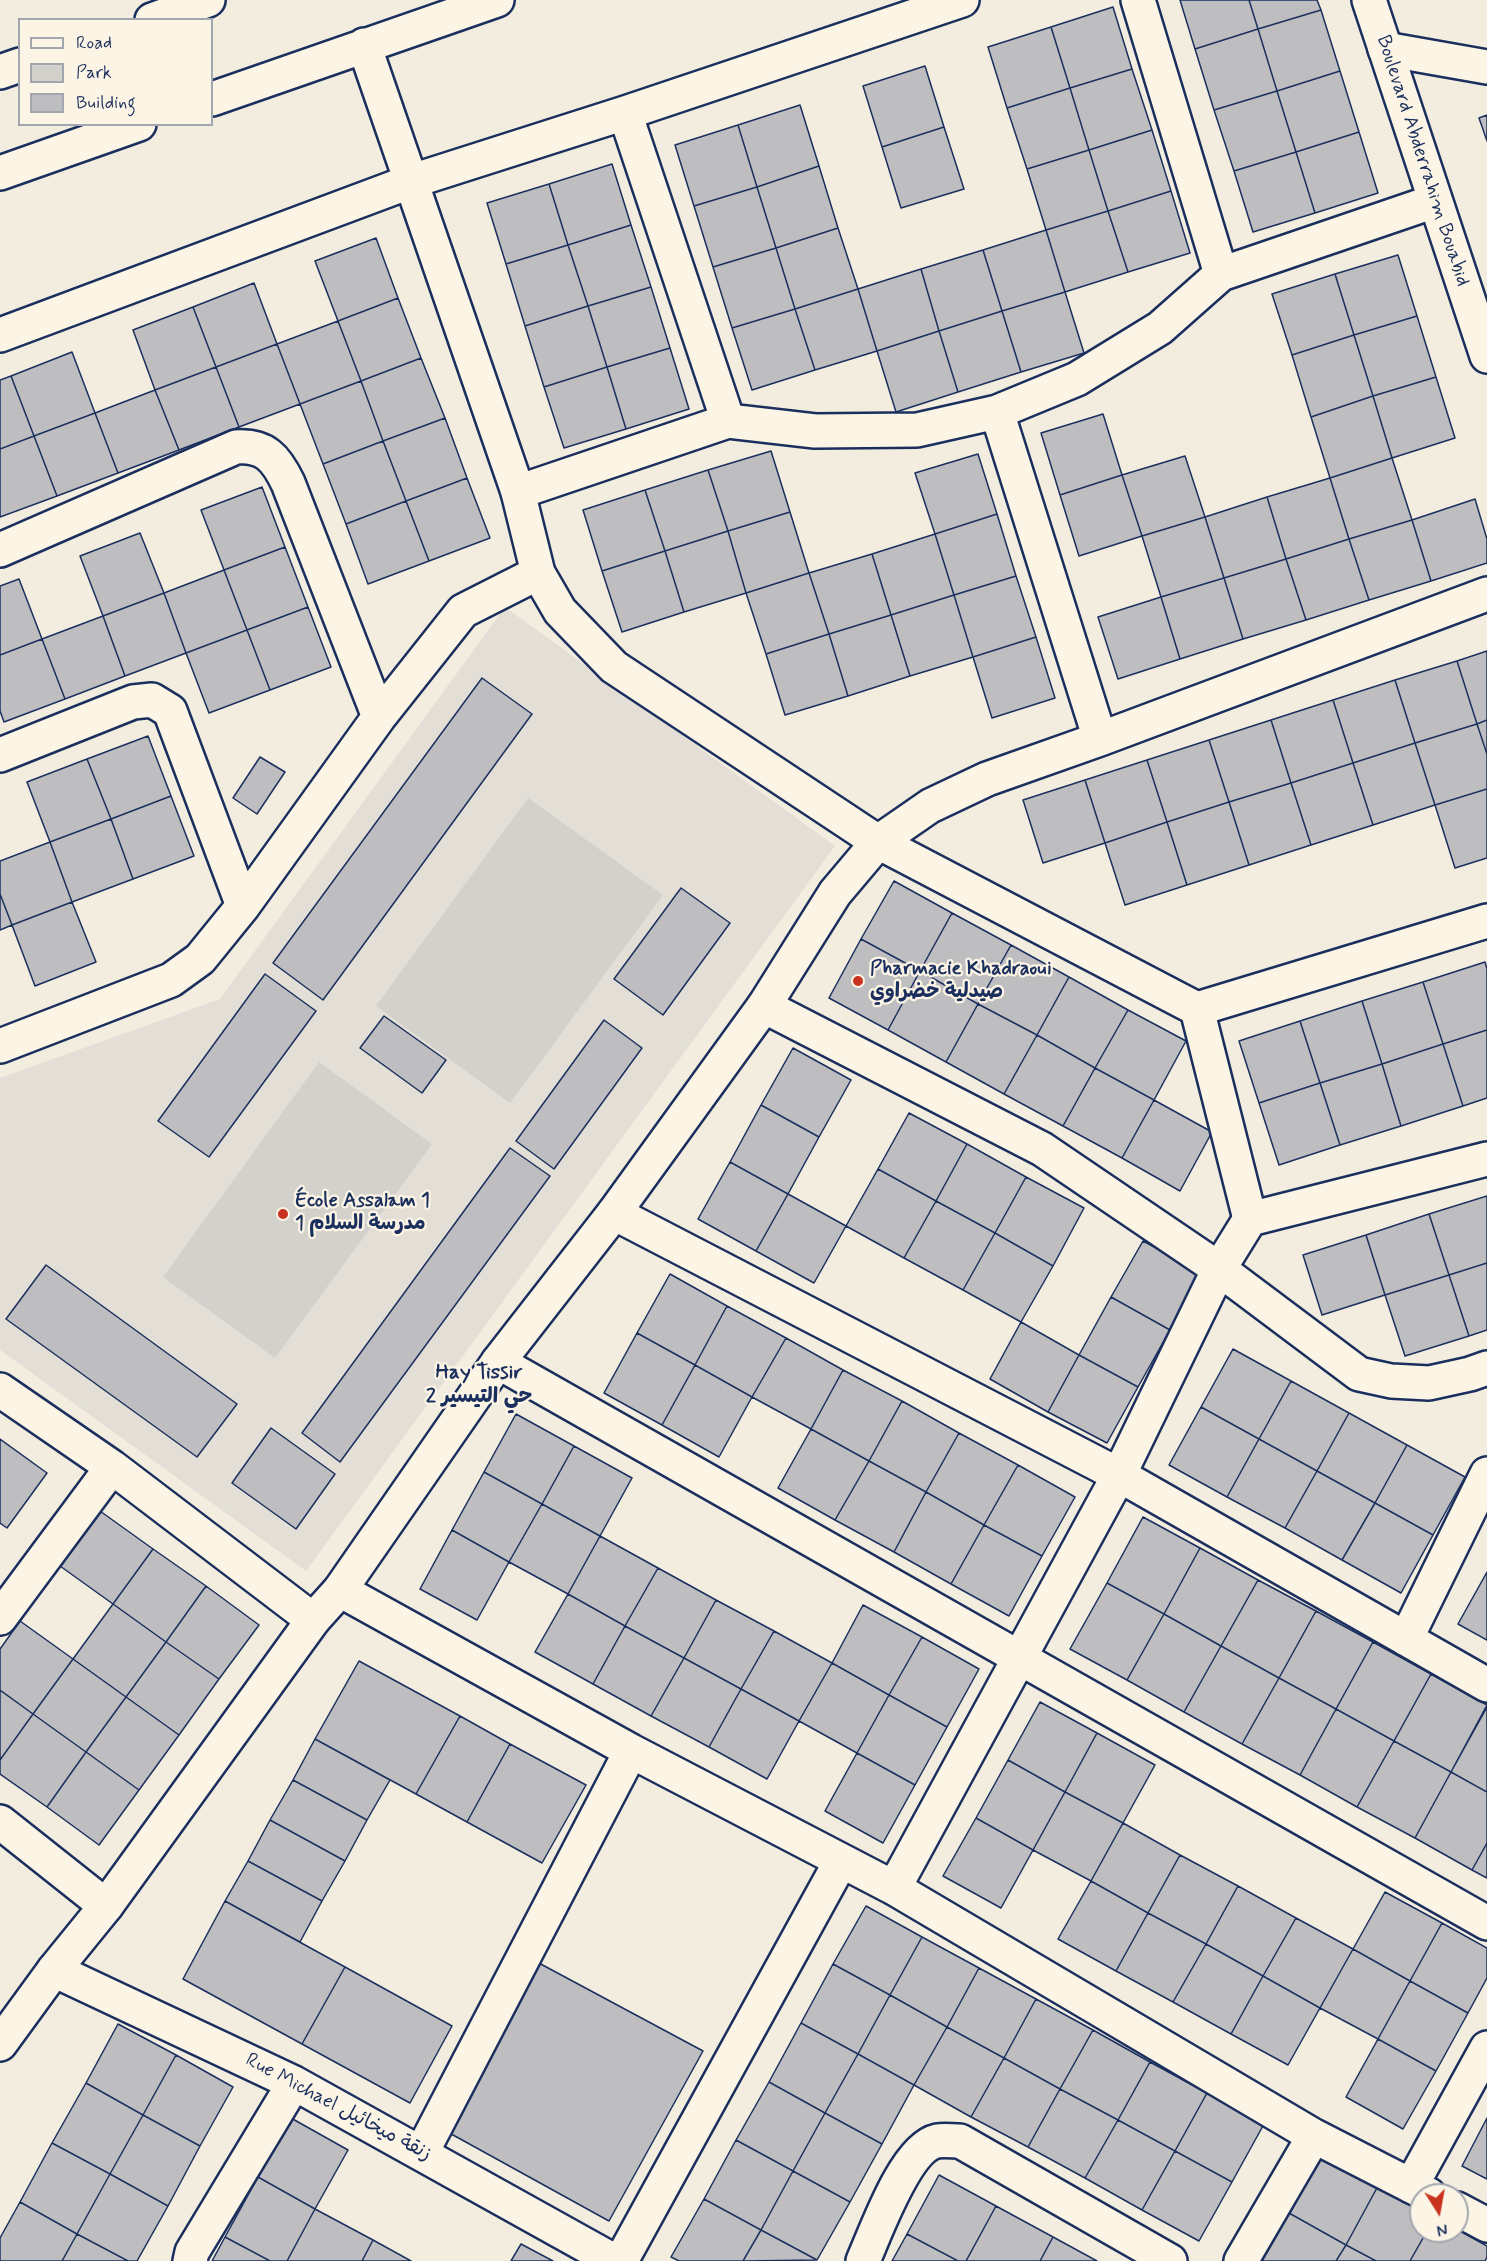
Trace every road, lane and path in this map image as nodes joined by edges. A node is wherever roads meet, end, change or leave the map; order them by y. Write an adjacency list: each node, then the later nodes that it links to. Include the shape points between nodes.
1 (208, 0): 6 (street)
2 (497, 0): 7 (street)
3 (962, 0): 13 (street)
4 (1138, 0): 18 (street)
5 (1369, 0): 8 (street, Boulevard Abderrahim Bouabid)
6 (158, 18)
7 (364, 45): 12 (street); 16 (street)
8 (1385, 49): 10 (street); 17 (street, Boulevard Abderrahim Bouabid)
9 (18, 67): 11 (street)
10 (1487, 67)
11 (0, 72)
12 (213, 99)
13 (625, 113): 16 (street); 22 (street)
14 (133, 126): 15 (street)
15 (0, 173)
16 (412, 181): 19 (street); 23 (street)
17 (1436, 201): 18 (street); 20 (street, Boulevard Abderrahim Bouabid)
18 (1221, 274): 21 (street, via 1160,328 1077,379)
19 (0, 335)
20 (1487, 356)
21 (997, 412): 22 (street, via 917,430 815,431); 28 (street)
22 (728, 421): 23 (street)
23 (518, 492): 25 (street)
24 (0, 550): 27 (street, via 236,447 260,449 280,466 288,483)
25 (538, 573): 27 (street, via 462,611); 30 (street, via 560,611 614,667)
26 (1487, 594): 28 (street)
27 (379, 717): 31 (street)
28 (1100, 739): 30 (street, via 987,779 930,806)
29 (0, 755): 31 (street, via 133,702 152,700 170,711)
30 (878, 842): 33 (street, via 835,893); 34 (street)
31 (243, 906): 35 (street, via 200,958 171,980)
32 (1487, 921): 34 (street)
33 (764, 1006): 37 (street); 39 (street, via 1042,1149)
34 (1197, 1009): 38 (street)
35 (0, 1046)
36 (1487, 1159): 38 (street)
37 (614, 1213): 40 (street); 45 (street)
38 (1250, 1219): 39 (street)
39 (1218, 1269): 41 (street, via 1359,1374 1391,1382 1429,1383); 45 (street)
40 (498, 1362): 46 (street); 50 (street)
41 (1487, 1368)
42 (0, 1390): 43 (street)
43 (112, 1467): 47 (street); 48 (street)
44 (1487, 1474): 49 (street)
45 (1119, 1475): 49 (street); 50 (street)
46 (340, 1590): 48 (street); 52 (street)
47 (0, 1618)
48 (313, 1620): 56 (street)
49 (1406, 1639): 51 (street)
50 (1020, 1657): 55 (street); 57 (street)
51 (1487, 1685)
52 (631, 1751): 54 (street); 63 (street)
53 (0, 1822): 56 (street)
54 (842, 1861): 55 (street); 70 (street)
55 (894, 1888): 62 (street)
56 (106, 1906): 58 (street)
57 (1487, 1923)
58 (54, 1970): 59 (street); 61 (street, Rue Michael زنقة ميخائيل)
59 (0, 2044)
60 (1487, 2048): 64 (street)
61 (294, 2083): 63 (street, Rue Michael زنقة ميخائيل); 68 (street)
62 (1314, 2136): 65 (street); 73 (street)
63 (422, 2152): 69 (street, Rue Michael زنقة ميخائيل)
64 (1423, 2183)
65 (1409, 2184)
66 (1469, 2215): 67 (street)
67 (1487, 2225)
68 (189, 2261)
69 (614, 2261)
70 (621, 2261)
71 (863, 2261): 72 (street, via 900,2179 918,2152 936,2141 960,2141)
72 (1170, 2261)
73 (1241, 2261)

